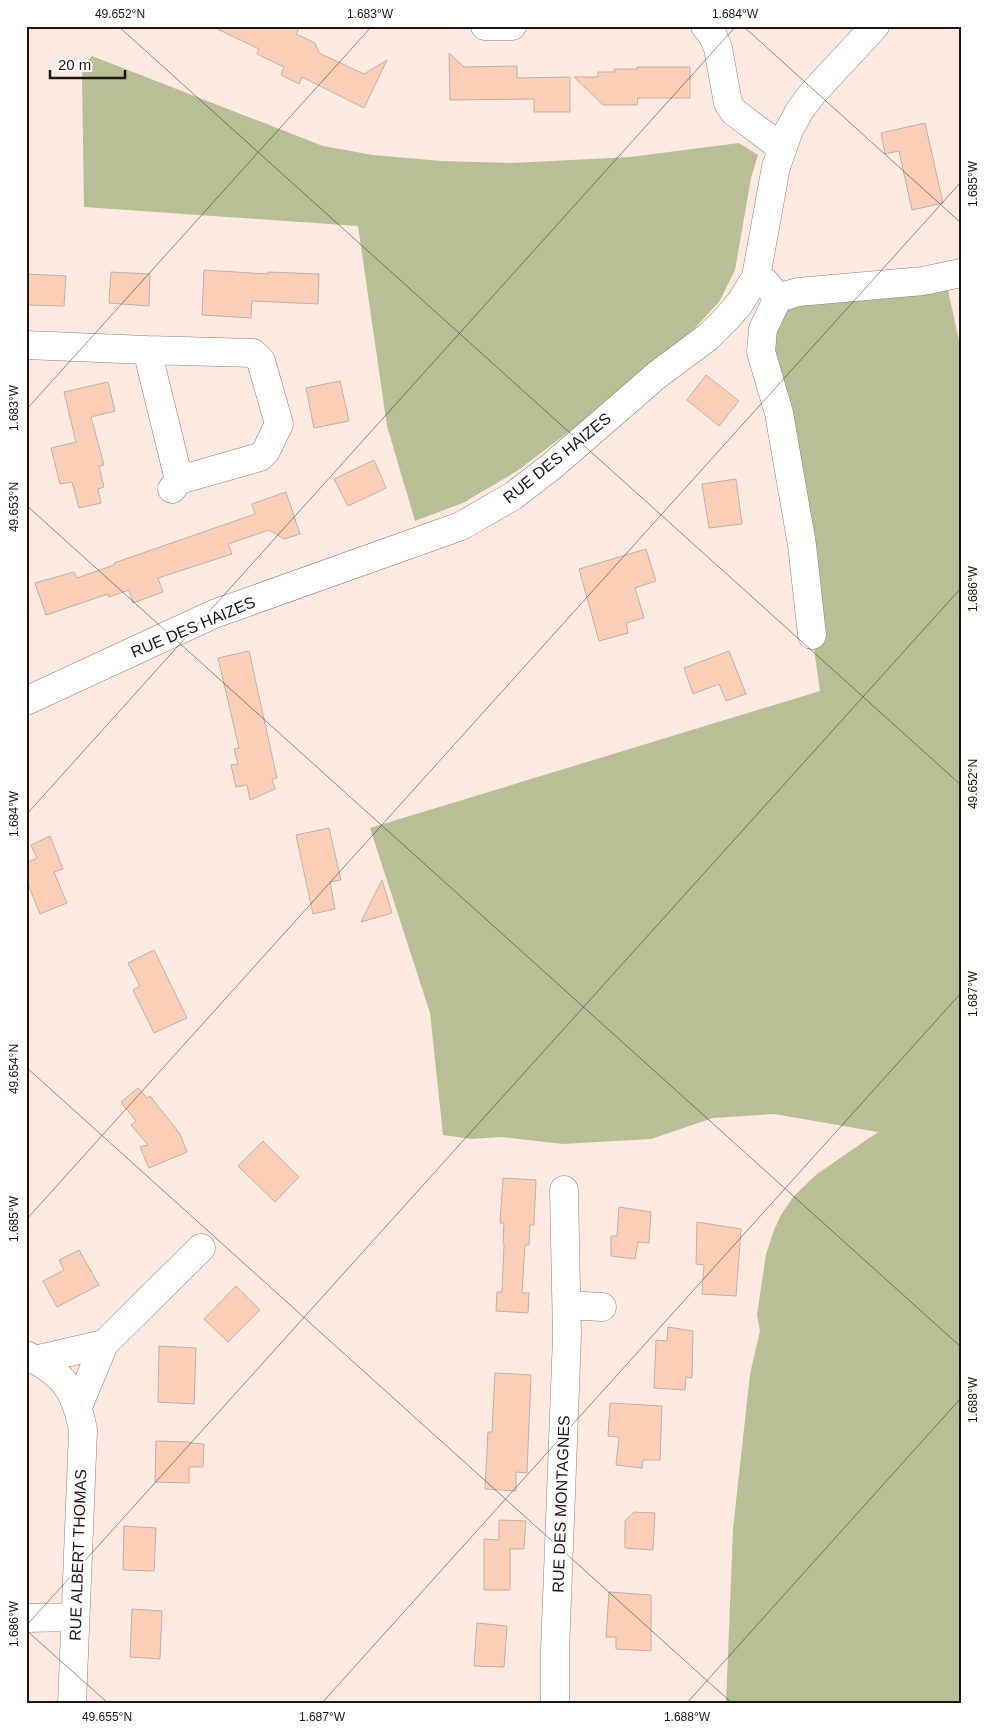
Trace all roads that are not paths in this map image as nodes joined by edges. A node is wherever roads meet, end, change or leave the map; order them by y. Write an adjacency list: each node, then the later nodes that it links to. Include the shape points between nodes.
1 (485, 26): 2 (street)
2 (512, 26)
3 (705, 26): 5 (street, via 718,48 731,108 742,120)
4 (875, 26): 5 (street, RUE DES HAIZES, via 812,94 800,110)
5 (782, 148): 7 (street, RUE DES HAIZES)
6 (961, 273): 8 (street, via 923,281 798,292)
7 (756, 277): 8 (street, via 766,282); 12 (street, RUE DES HAIZES, via 740,303 708,337 657,375 552,466 486,513 437,536 214,614)
8 (778, 298): 11 (street, via 763,329 761,352 779,413 802,545)
9 (26, 345): 10 (street)
10 (146, 350): 10 (street, via 176,484 260,457 266,451 279,424 261,361 253,353)
11 (812, 635)
12 (26, 702)
13 (564, 1190): 15 (street, RUE DES MONTAGNES)
14 (201, 1248): 17 (street)
15 (567, 1305): 16 (street); 23 (street, RUE DES MONTAGNES)
16 (602, 1308)
17 (104, 1344): 18 (street, RUE ALBERT THOMAS); 19 (street)
18 (31, 1357): 19 (street, RUE ALBERT THOMAS, via 58,1375)
19 (78, 1406): 20 (street, RUE ALBERT THOMAS, via 83,1430)
20 (75, 1617): 21 (street); 22 (street, RUE ALBERT THOMAS)
21 (26, 1618)
22 (72, 1704)
23 (555, 1704)

